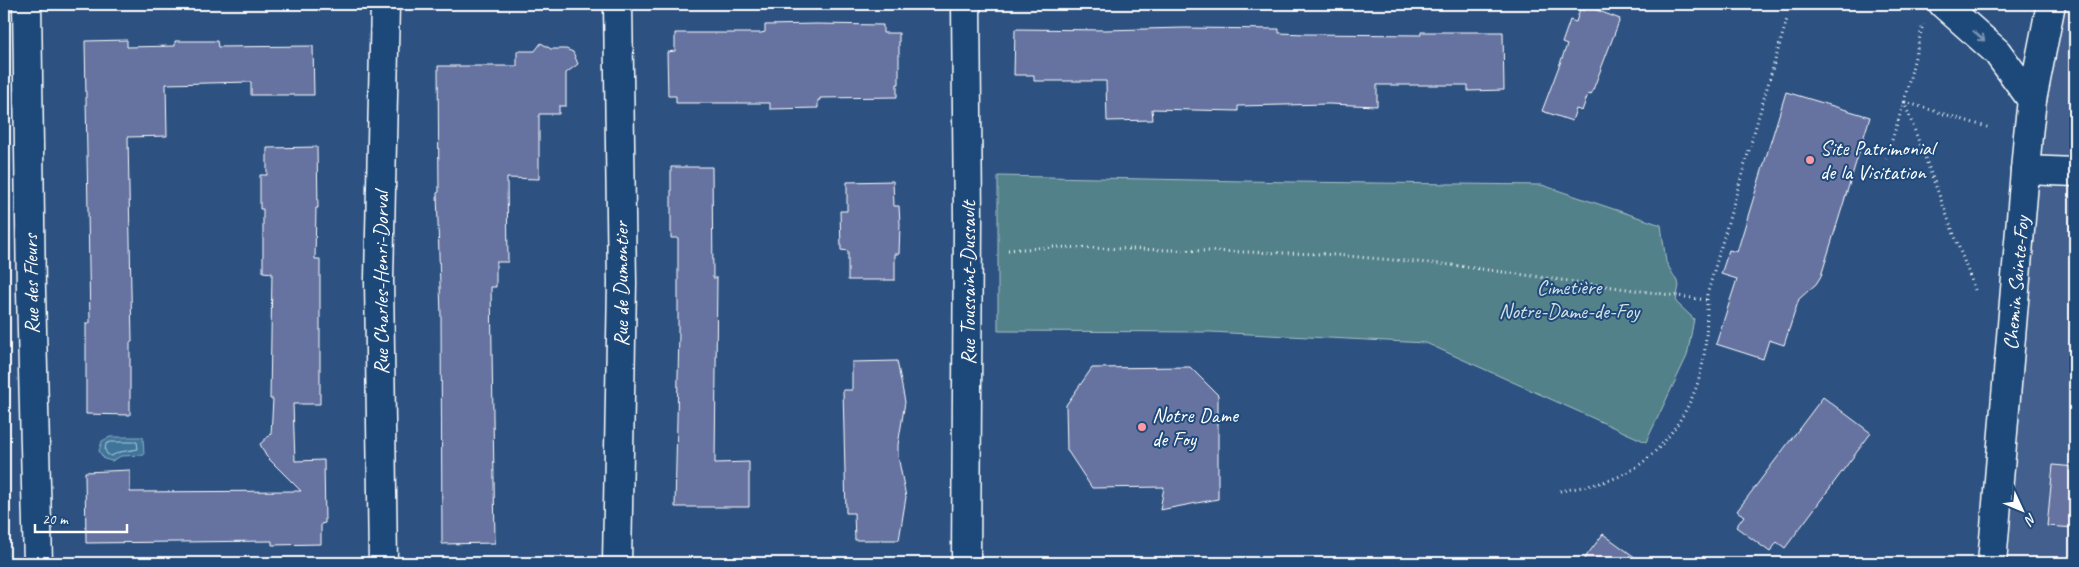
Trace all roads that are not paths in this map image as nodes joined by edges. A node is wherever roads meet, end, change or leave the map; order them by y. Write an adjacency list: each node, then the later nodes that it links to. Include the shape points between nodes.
1 (28, 4): 10 (street, Rue des Fleurs)
2 (385, 4): 11 (street, Rue Charles-Henri-Dorval, via 379,279)
3 (618, 4): 12 (street, Rue de Dumontier, via 622,284)
4 (966, 4): 13 (street, Rue Toussaint-Dussault)
5 (1943, 4): 7 (street, one-way to 7, via 1997,52)
6 (2051, 4): 7 (street, Chemin Sainte-Foy)
7 (2032, 100): 8 (street, Chemin Sainte-Foy)
8 (2025, 170): 9 (street); 14 (street, Chemin Sainte-Foy)
9 (2075, 172)
10 (38, 563)
11 (383, 563)
12 (617, 563)
13 (966, 563)
14 (1992, 563)

